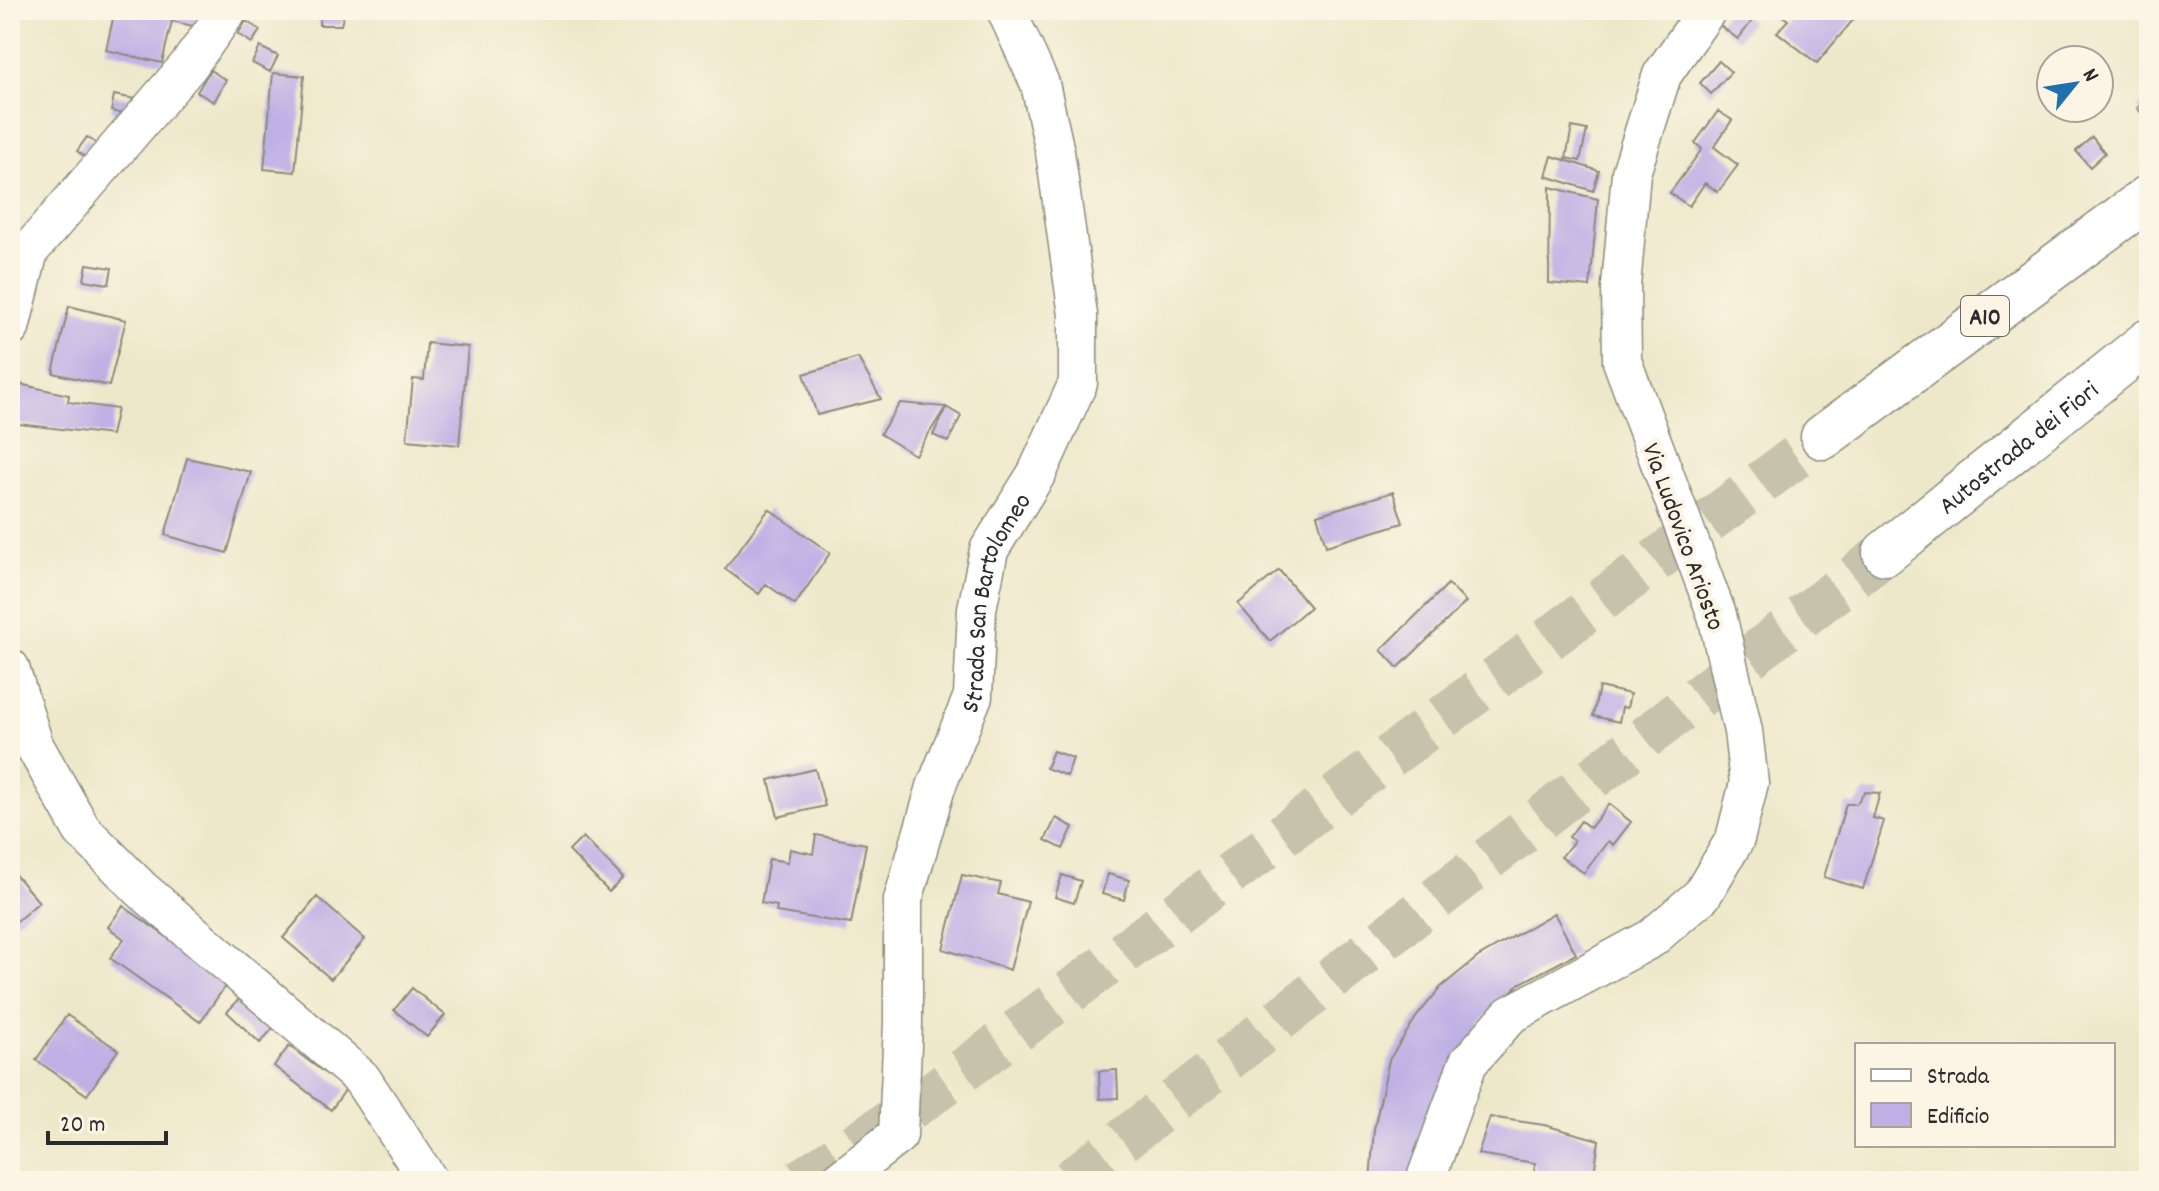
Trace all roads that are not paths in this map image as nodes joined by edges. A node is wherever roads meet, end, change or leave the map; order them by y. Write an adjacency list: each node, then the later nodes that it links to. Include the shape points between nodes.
1 (228, 10): 7 (street, via 180,76 29,251)
2 (1006, 10): 5 (street, Strada San Bartolomeo)
3 (1036, 10): 5 (street)
4 (1707, 10): 14 (street, Via Ludovico Ariosto, via 1662,75 1631,173 1621,286 1622,361 1717,615 1749,783 1735,839 1702,895 1652,938 1510,1015 1468,1063)
5 (1040, 84): 13 (street, Strada San Bartolomeo, via 1078,315 1078,383 1037,473 989,550 977,609 973,696 936,787 903,900 898,1135)
6 (2149, 197): 9 (highway, A10)
7 (10, 328)
8 (2149, 341): 10 (highway, Autostrada dei Fiori)
9 (1823, 437)
10 (1885, 553)
11 (10, 668): 12 (street, via 34,745 82,830 141,889 361,1078)
12 (429, 1181)
13 (839, 1181)
14 (1425, 1181)

